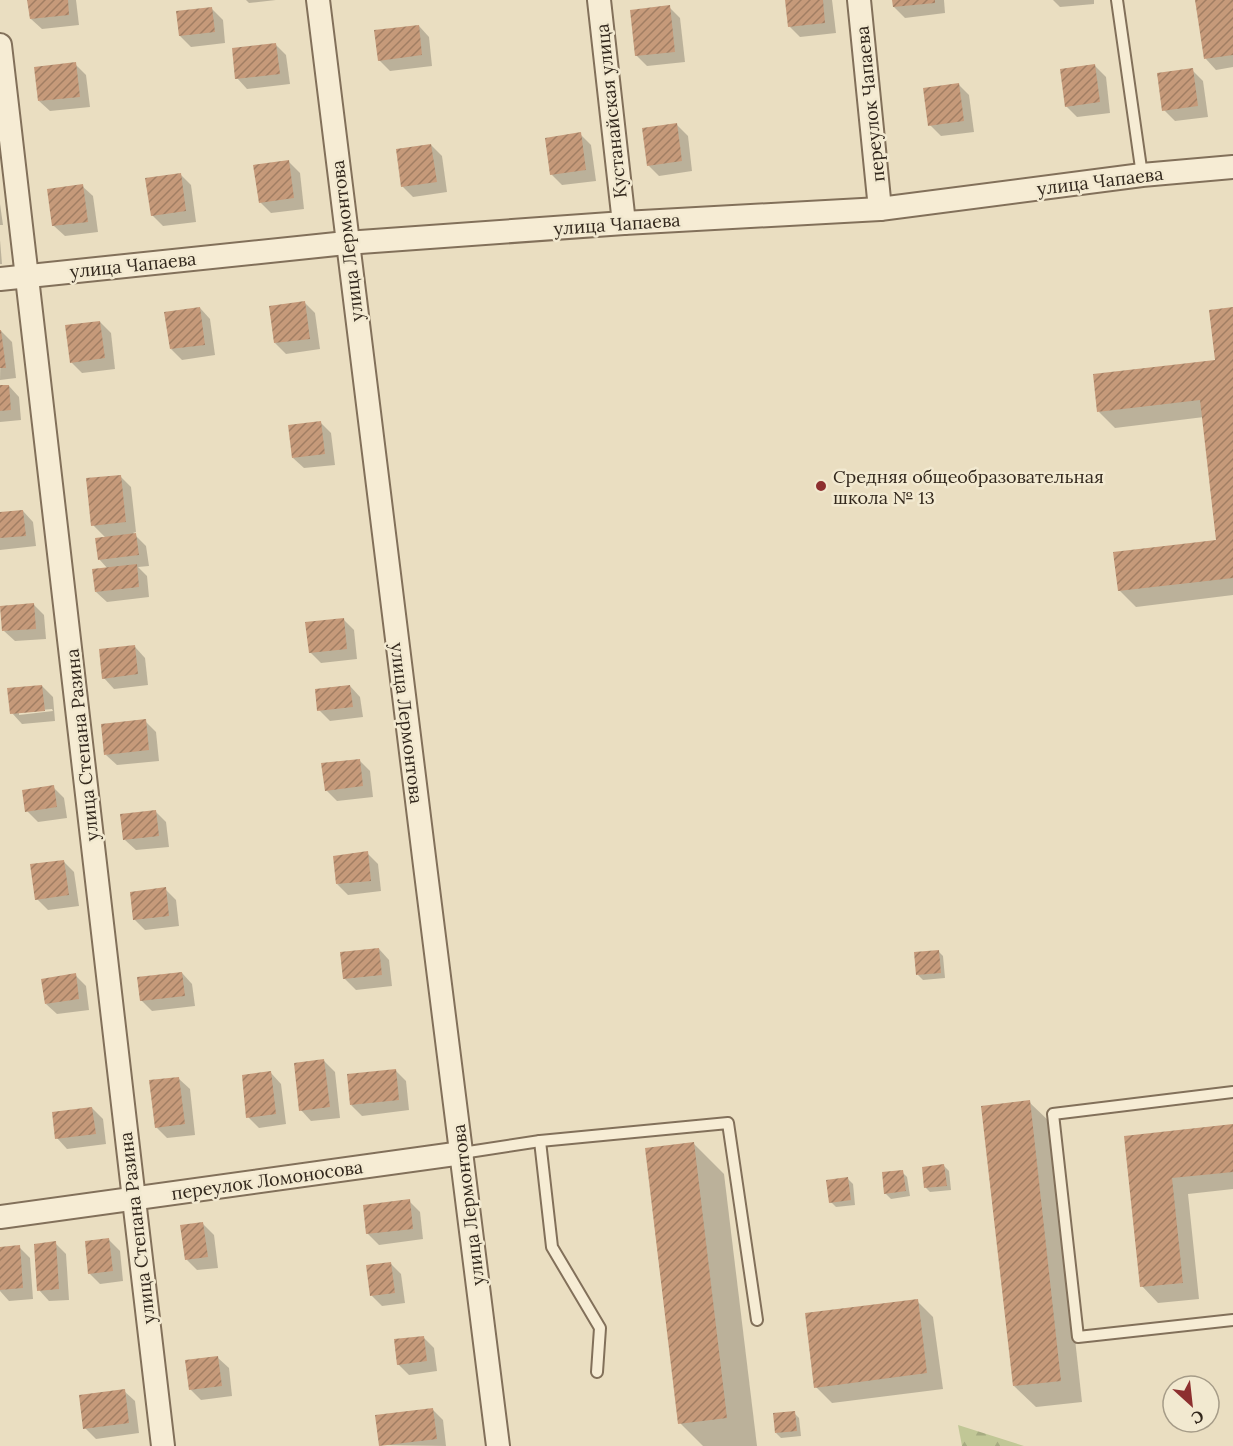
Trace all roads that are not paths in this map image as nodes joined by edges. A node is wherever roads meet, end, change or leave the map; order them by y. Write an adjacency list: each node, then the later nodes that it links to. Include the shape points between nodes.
1 (318, 0): 10 (street, улица Лермонтова)
2 (599, 0): 9 (street, Кустанайская улица)
3 (859, 0): 8 (street, переулок Чапаева)
4 (1117, 0): 7 (lane)
5 (0, 45): 11 (street, улица Степана Разина)
6 (1233, 167): 7 (street, улица Чапаева)
7 (1142, 175): 8 (street, улица Чапаева)
8 (880, 208): 9 (street, улица Чапаева)
9 (624, 223): 10 (street, улица Чапаева)
10 (346, 243): 11 (street, улица Чапаева); 15 (street, улица Лермонтова)
11 (29, 276): 12 (street, улица Чапаева); 16 (street, улица Степана Разина)
12 (0, 279)
13 (1233, 1092): 19 (lane, via 1053,1114 1078,1337)
14 (540, 1141): 15 (lane); 18 (lane, via 728,1123); 20 (lane, via 552,1247 600,1328)
15 (462, 1153): 16 (street, переулок Ломоносова); 22 (street, улица Лермонтова)
16 (134, 1199): 17 (street, переулок Ломоносова); 21 (street, улица Степана Разина)
17 (0, 1218)
18 (757, 1320)
19 (1233, 1320)
20 (597, 1372)
21 (163, 1446)
22 (498, 1446)

